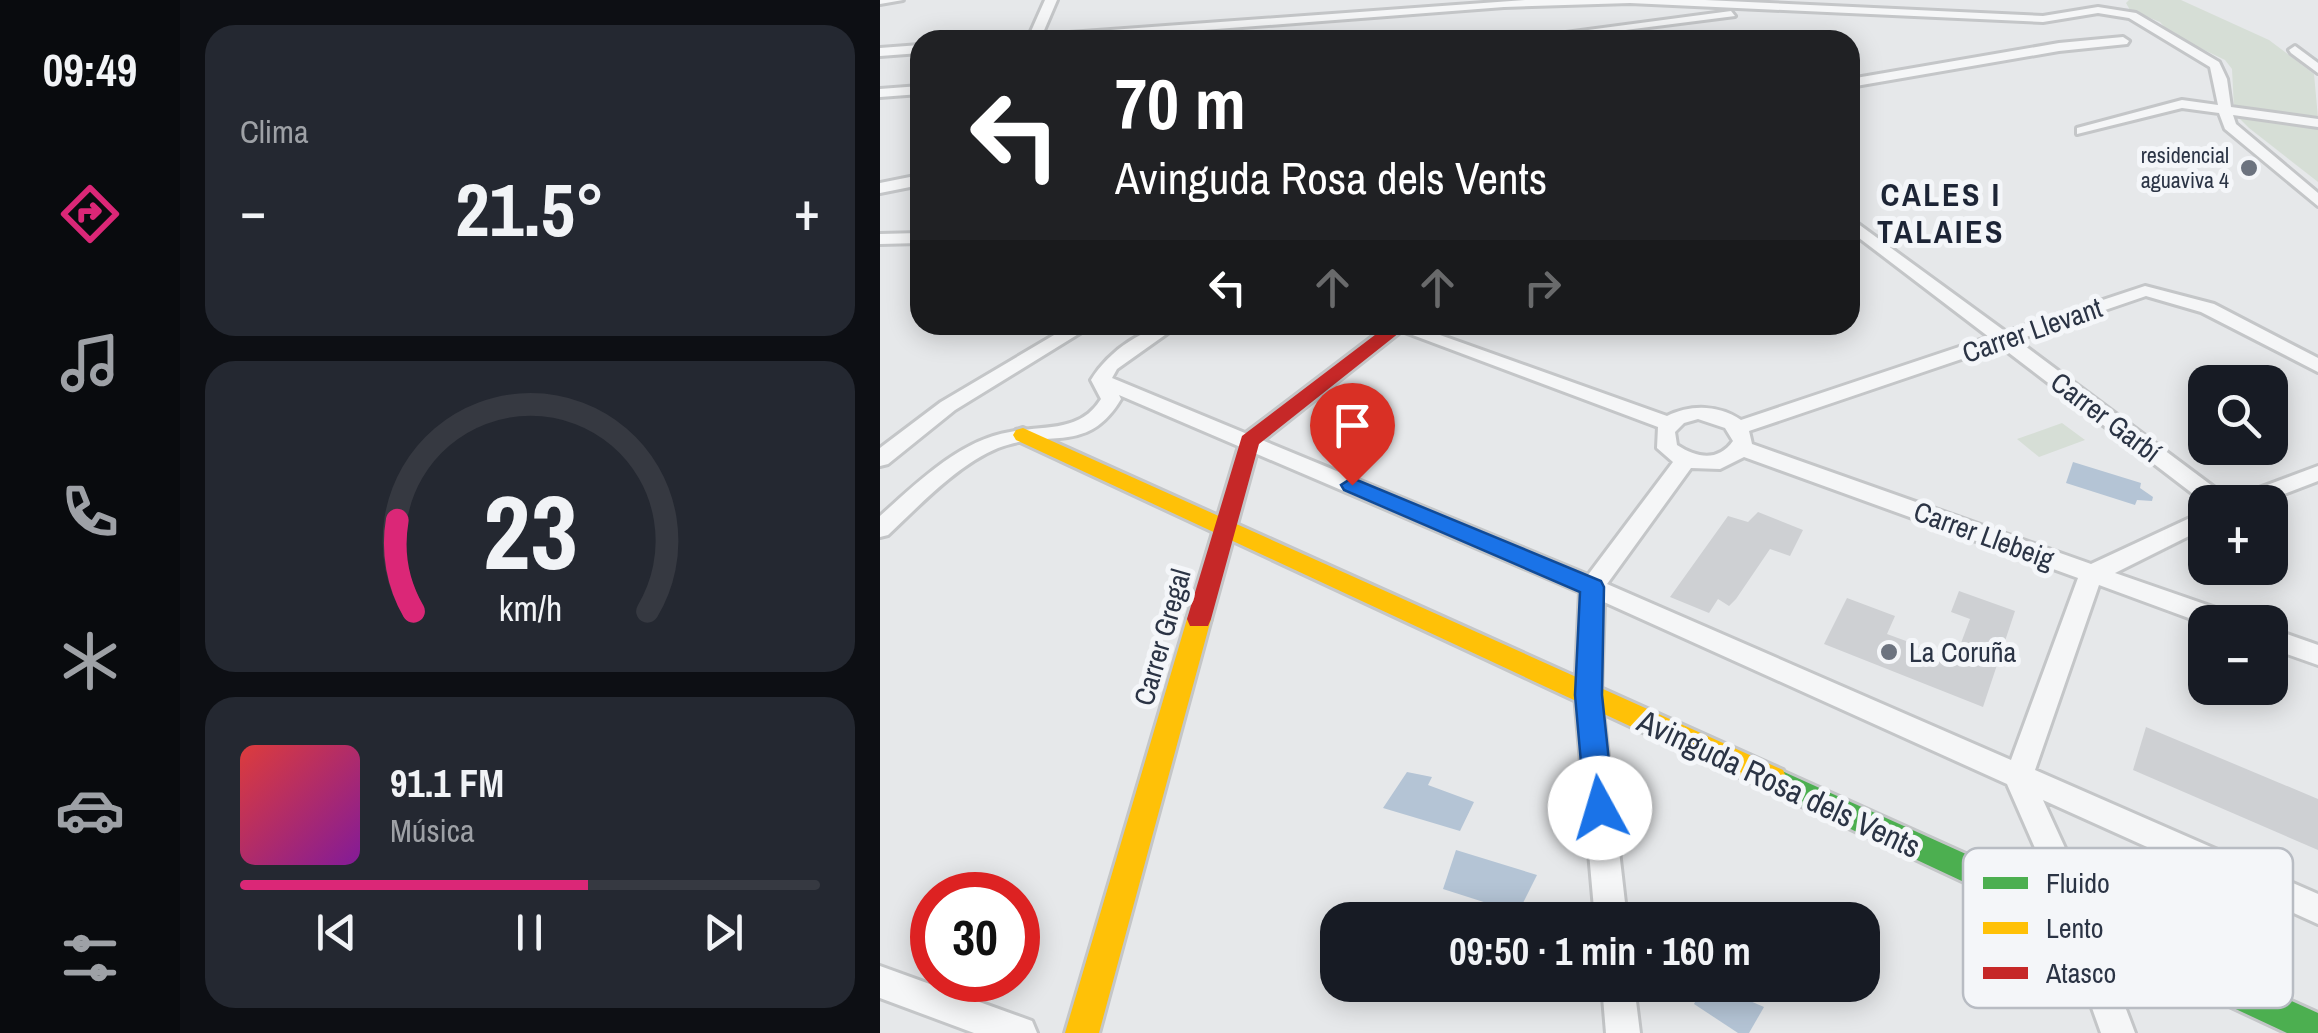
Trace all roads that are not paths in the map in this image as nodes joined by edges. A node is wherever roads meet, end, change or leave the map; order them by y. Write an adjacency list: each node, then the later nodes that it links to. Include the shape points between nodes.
1 (897, 0): 6 (street)
2 (1051, 0): 16 (street)
3 (1518, 0): 8 (street)
4 (1577, 0): 5 (street); 7 (street)
5 (1630, 0): 9 (street)
6 (880, 1)
7 (1556, 1): 8 (street)
8 (1500, 2): 17 (street)
9 (1709, 2): 12 (street); 13 (street, via 1719,7)
10 (2072, 5): 11 (street); 15 (street)
11 (2105, 6): 21 (street, via 2126,14)
12 (1729, 8): 13 (street); 15 (street)
13 (1715, 16): 14 (street)
14 (1688, 19): 18 (street); 19 (street)
15 (2065, 22): 20 (street)
16 (1038, 30)
17 (1153, 30)
18 (1599, 30)
19 (1700, 30)
20 (2081, 34): 21 (street); 22 (street)
21 (2141, 37): 22 (street); 30 (street, via 2193,51 2220,72)
22 (2058, 48): 27 (street)
23 (910, 50): 25 (street)
24 (2295, 50): 26 (street)
25 (880, 52)
26 (2318, 69)
27 (1860, 81)
28 (910, 91): 29 (street)
29 (880, 93)
30 (2222, 110): 31 (street); 32 (street, via 2182,104); 35 (street, via 2230,126)
31 (2318, 123)
32 (2082, 131)
33 (910, 182): 34 (street)
34 (880, 188)
35 (2318, 201)
36 (1860, 230): 43 (street, Carrer Garbí)
37 (910, 238): 38 (street)
38 (880, 239)
39 (1067, 335): 50 (street, via 948,406)
40 (1155, 335): 45 (street, via 1110,365)
41 (1384, 335): 49 (street)
42 (1425, 335): 46 (street)
43 (2004, 339): 44 (street, Carrer Llevant, via 2154,291); 48 (street, Carrer Llevant); 53 (street, Carrer Garbí)
44 (2318, 366)
45 (1101, 380): 47 (street, via 1111,399 1100,418 1057,435); 49 (street)
46 (1670, 424): 48 (street, via 1698,413 1721,417); 51 (street, via 1668,448)
47 (1023, 434): 55 (street, Avinguda Rosa dels Vents); 57 (street, via 968,457)
48 (1739, 438): 51 (street, via 1719,462); 58 (street, Carrer Llebeig)
49 (1249, 441): 55 (street, Carrer Gregal); 59 (street)
50 (880, 459)
51 (1686, 460): 59 (street)
52 (2318, 473): 54 (street)
53 (2196, 485)
54 (2287, 485)
55 (1225, 524): 63 (street, Avinguda Rosa dels Vents); 77 (street, Carrer Gregal)
56 (2188, 527): 58 (street)
57 (880, 529)
58 (2091, 574): 60 (street, Carrer Llebeig); 64 (street)
59 (1592, 587): 63 (street); 64 (street)
60 (2188, 608)
61 (2288, 644): 62 (street)
62 (2318, 655)
63 (1588, 695): 67 (street, Avinguda Rosa dels Vents); 69 (street)
64 (2018, 778): 65 (street); 66 (street)
65 (2047, 848)
66 (2178, 848)
67 (1963, 870)
68 (2293, 898): 70 (street)
69 (1609, 902)
70 (2318, 909)
71 (880, 982): 76 (street)
72 (1620, 1002): 78 (street)
73 (2109, 1008): 79 (street)
74 (2268, 1008): 75 (street, Avinguda Rosa dels Vents)
75 (2318, 1030)
76 (1020, 1033)
77 (1082, 1033)
78 (1623, 1033)
79 (2118, 1033)

